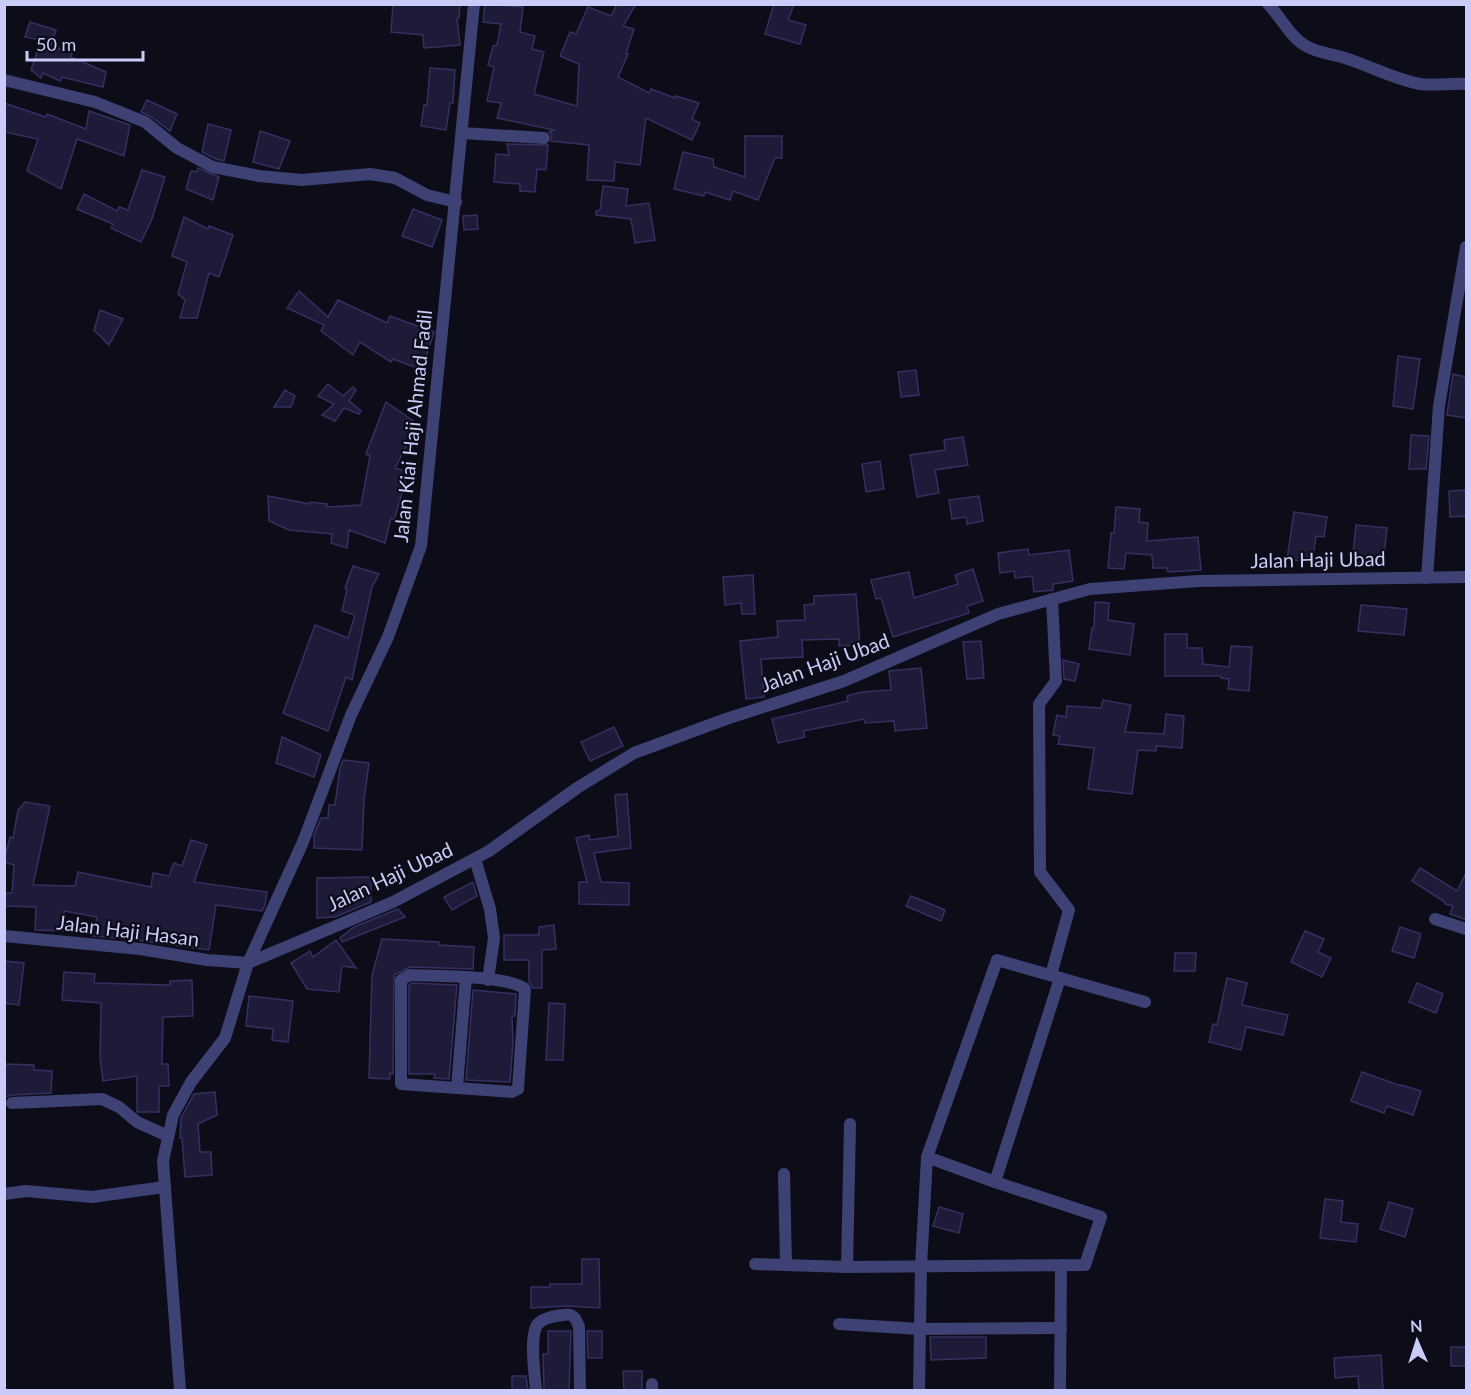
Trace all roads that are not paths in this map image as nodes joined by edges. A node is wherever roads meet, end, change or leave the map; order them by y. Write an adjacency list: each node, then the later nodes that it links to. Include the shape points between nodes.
1 (474, 4): 5 (street, Jalan Kiai Haji Ahmad Fadil)
2 (1268, 4): 4 (street, via 1304,45 1316,50 1422,84)
3 (4, 80): 7 (street, via 95,102 145,122 177,148 213,167 259,177 302,180 370,174 395,178 427,195)
4 (1467, 84)
5 (462, 133): 6 (street); 7 (street, Jalan Kiai Haji Ahmad Fadil)
6 (544, 138)
7 (456, 202): 16 (street, Jalan Kiai Haji Ahmad Fadil, via 421,546 388,637 351,715 303,842)
8 (1467, 247): 10 (street, via 1439,406)
9 (1467, 577): 10 (street, Jalan Haji Ubad)
10 (1427, 578): 11 (street, Jalan Haji Ubad, via 1198,581 1090,589)
11 (1052, 599): 12 (street, Jalan Haji Ubad, via 998,614 844,681 634,753); 17 (street, via 1056,681 1040,704 1040,872 1069,910)
12 (475, 859): 16 (street, Jalan Haji Ubad, via 393,902); 19 (street, via 494,938)
13 (1435, 919): 14 (street)
14 (1467, 929)
15 (4, 936): 16 (street, Jalan Haji Hasan)
16 (248, 963): 24 (street, Jalan Kiai Haji Ahmad Fadil, via 225,1038 191,1082 173,1115)
17 (1056, 976): 20 (street); 25 (street, via 997,960); 27 (street)
18 (466, 978): 19 (street); 21 (street); 21 (street, via 410,975 401,980 400,1081 403,1085)
19 (488, 980): 21 (street, via 525,989 519,1087 512,1092)
20 (1145, 1002)
21 (457, 1087)
22 (12, 1103): 24 (street, via 102,1099)
23 (850, 1124): 34 (street)
24 (168, 1136): 28 (street, Jalan Kiai Haji Ahmad Fadil, via 163,1161)
25 (927, 1157): 27 (street); 33 (street)
26 (784, 1174): 31 (street)
27 (995, 1182): 32 (street, via 1101,1217 1085,1265)
28 (164, 1187): 29 (street, via 92,1197 26,1191); 38 (street, Jalan Kiai Haji Ahmad Fadil)
29 (4, 1194)
30 (755, 1264): 31 (street)
31 (786, 1265): 34 (street)
32 (1061, 1265): 33 (street); 36 (street)
33 (921, 1266): 34 (street); 37 (street)
34 (847, 1267)
35 (839, 1324): 37 (street)
36 (1061, 1328): 37 (street); 42 (street)
37 (920, 1329): 41 (street)
38 (180, 1390)
39 (536, 1390): 40 (street, via 537,1326 564,1314 572,1315 579,1327)
40 (580, 1390)
41 (919, 1390)
42 (1060, 1390)

